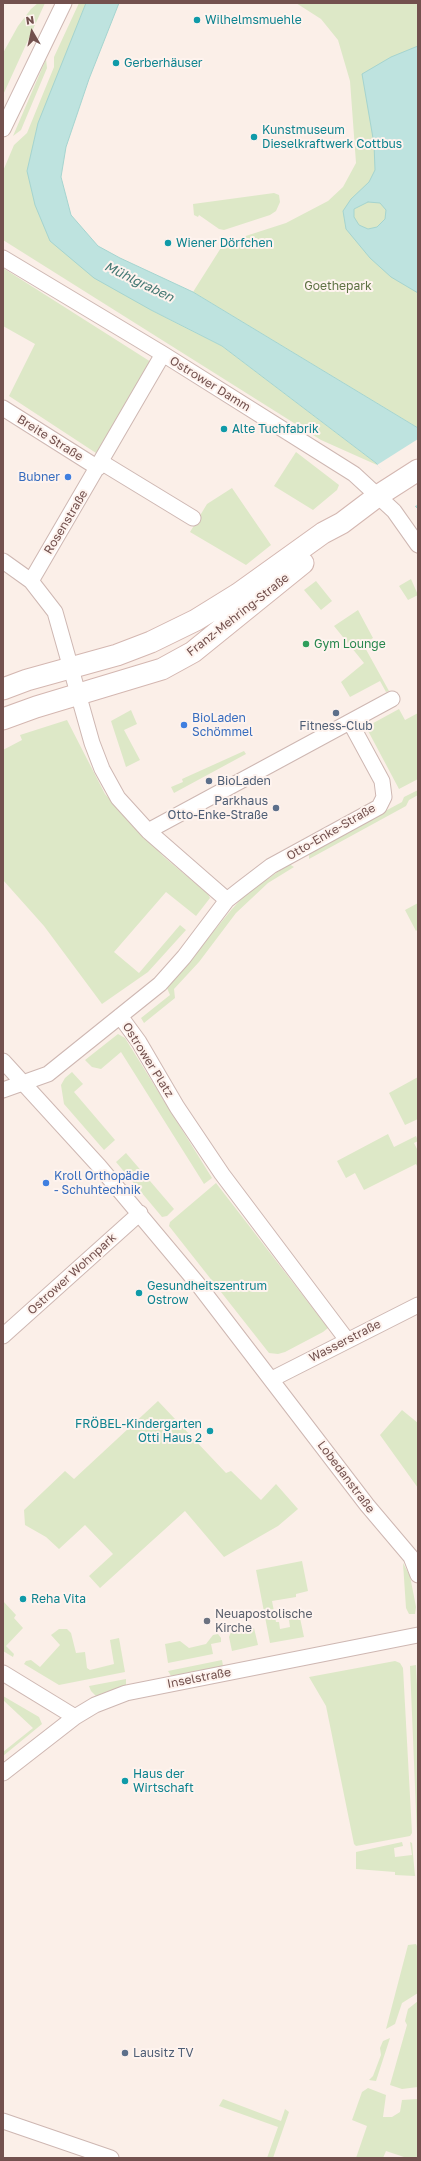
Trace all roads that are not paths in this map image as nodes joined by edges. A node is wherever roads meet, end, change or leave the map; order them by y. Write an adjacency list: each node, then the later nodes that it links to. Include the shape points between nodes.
1 (64, 3): 2 (street)
2 (3, 129)
3 (3, 258): 4 (street, Ostrower Damm)
4 (163, 354): 6 (street, Rosenstraße); 8 (street, Ostrower Damm, via 354,474)
5 (3, 408): 6 (street, Breite Straße)
6 (99, 465): 9 (street); 13 (street, Rosenstraße)
7 (418, 470): 8 (main road, Franz-Mehring-Straße)
8 (387, 490): 10 (main road, Franz-Mehring-Straße); 11 (street, Ostrower Damm, via 394,511)
9 (193, 518)
10 (342, 523): 14 (main road, Franz-Mehring-Straße, via 323,533 238,594 196,620 117,655); 16 (main road, Franz-Mehring-Straße, via 316,553 192,652 162,668)
11 (418, 545)
12 (3, 561): 13 (street)
13 (31, 582): 14 (street, via 56,612)
14 (72, 667): 15 (main road, Franz-Mehring-Straße); 16 (street)
15 (3, 689)
16 (78, 694): 18 (main road, Franz-Mehring-Straße); 20 (street, via 102,769 118,798)
17 (392, 699): 19 (street)
18 (3, 719)
19 (350, 722): 20 (street); 21 (street, Otto-Enke-Straße, via 382,781 384,797 379,807 271,866)
20 (148, 831): 21 (street)
21 (227, 900): 22 (street, Otto-Enke-Straße, via 184,957)
22 (120, 1016): 24 (street, Ostrower Platz, via 48,1074); 29 (street, Ostrower Platz, via 222,1174)
23 (3, 1061): 24 (street)
24 (23, 1082): 25 (street, Ostrower Platz); 26 (street)
25 (3, 1090)
26 (140, 1213): 28 (street, Ostrower Wohnpark); 30 (street)
27 (418, 1305): 29 (street, Wasserstraße)
28 (3, 1336)
29 (347, 1340): 30 (street, Wasserstraße)
30 (272, 1378): 31 (street, Lobedanstraße, via 367,1505 411,1557)
31 (418, 1575)
32 (418, 1635): 34 (street, Inselstraße, via 126,1693 95,1705)
33 (3, 1673): 34 (street)
34 (75, 1717): 35 (street, Inselstraße)
35 (3, 1773)
36 (3, 2120): 37 (street)
37 (111, 2158)

